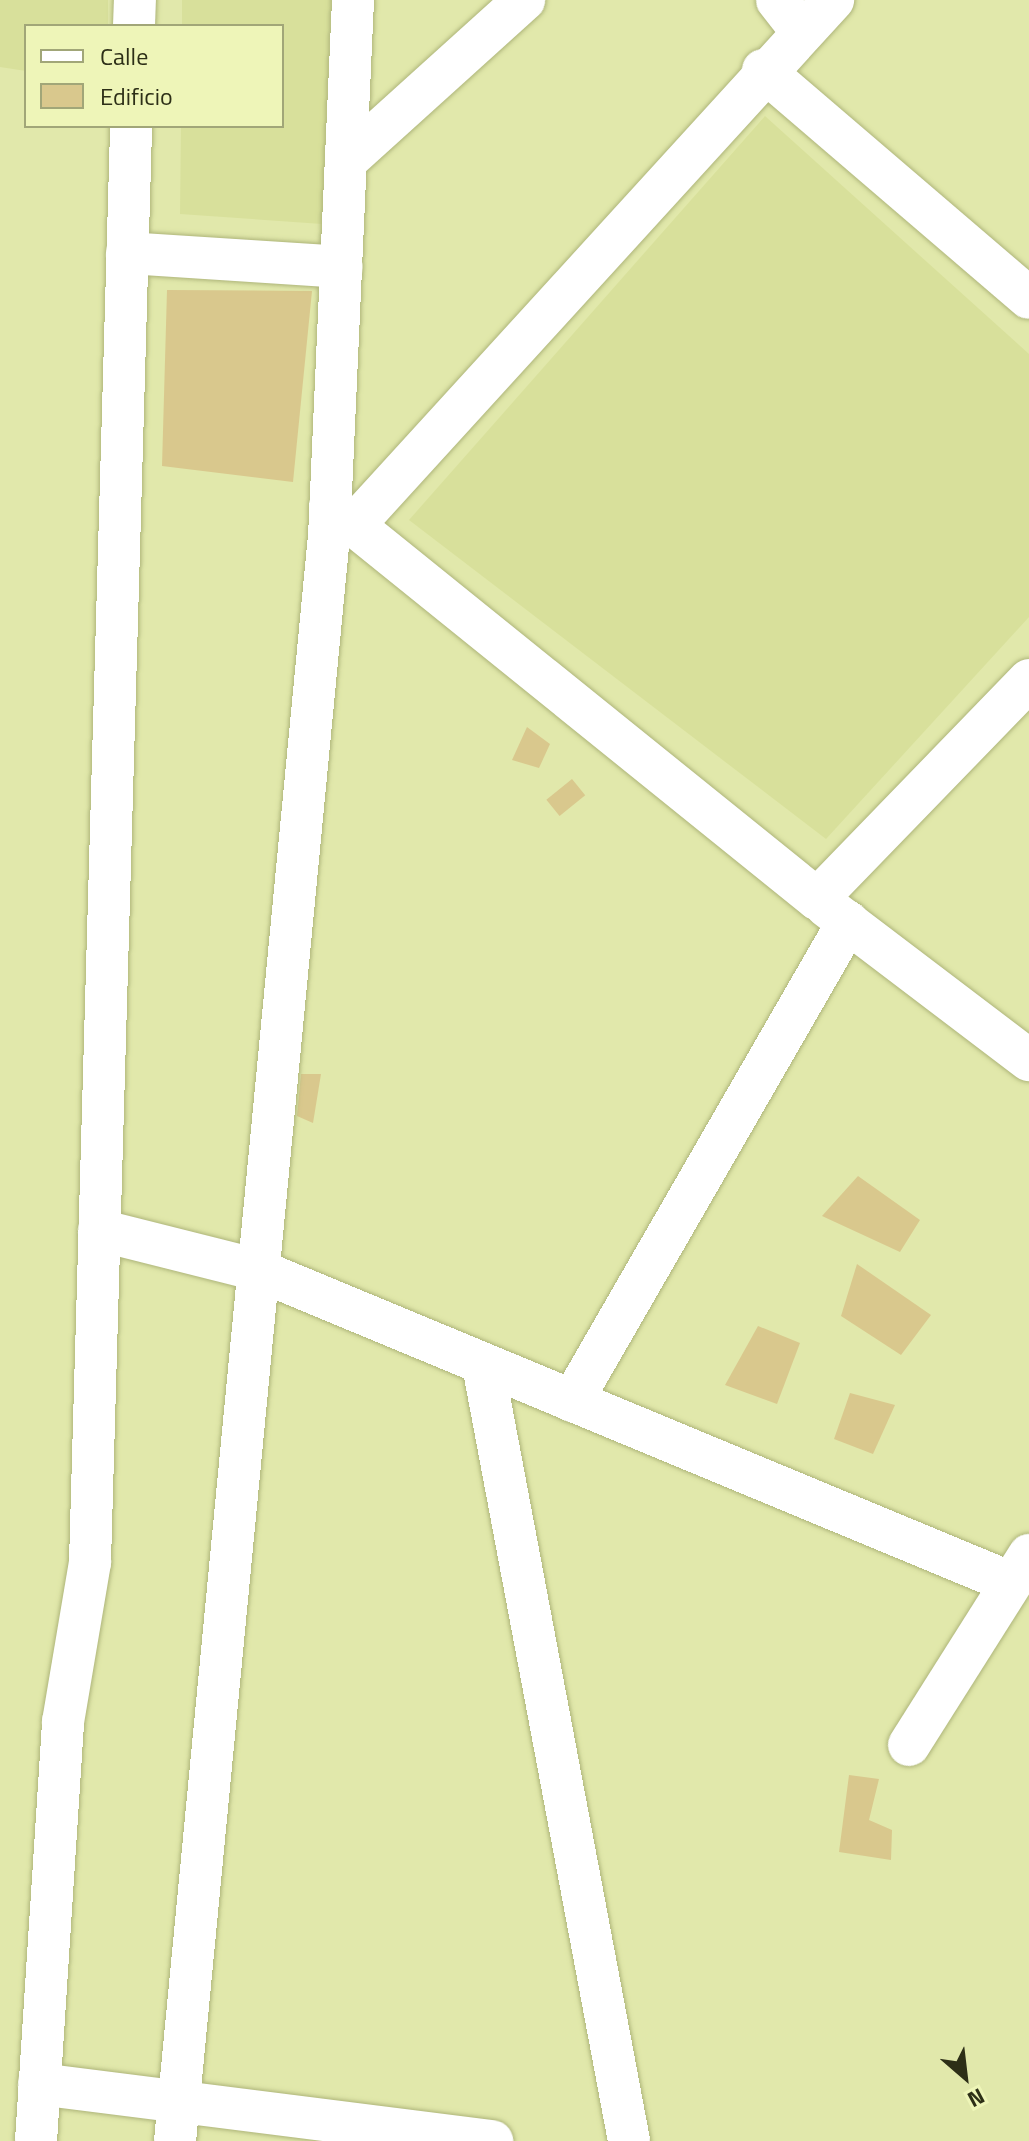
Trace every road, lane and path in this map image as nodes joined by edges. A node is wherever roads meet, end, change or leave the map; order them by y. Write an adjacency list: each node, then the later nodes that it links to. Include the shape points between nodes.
1 (135, 0): 6 (street)
2 (353, 0): 9 (street)
3 (524, 0): 9 (street)
4 (833, 0): 5 (street)
5 (789, 16): 7 (street)
6 (134, 24)
7 (763, 70): 12 (street); 13 (street)
8 (131, 128): 10 (street)
9 (347, 160): 11 (street)
10 (127, 253): 11 (street); 17 (street)
11 (342, 267): 13 (street)
12 (1023, 280)
13 (342, 515): 15 (street); 18 (street)
14 (1029, 680): 15 (street)
15 (832, 911): 16 (street); 20 (street)
16 (1029, 1060)
17 (99, 1230): 18 (street); 23 (street, via 90,1562 63,1722)
18 (258, 1270): 19 (street); 24 (street)
19 (483, 1365): 20 (street); 27 (street)
20 (572, 1401): 21 (street)
21 (1019, 1568): 22 (street)
22 (909, 1745)
23 (39, 2084): 24 (street); 25 (street)
24 (178, 2123): 26 (street)
25 (36, 2141)
26 (492, 2141)
27 (629, 2141)

